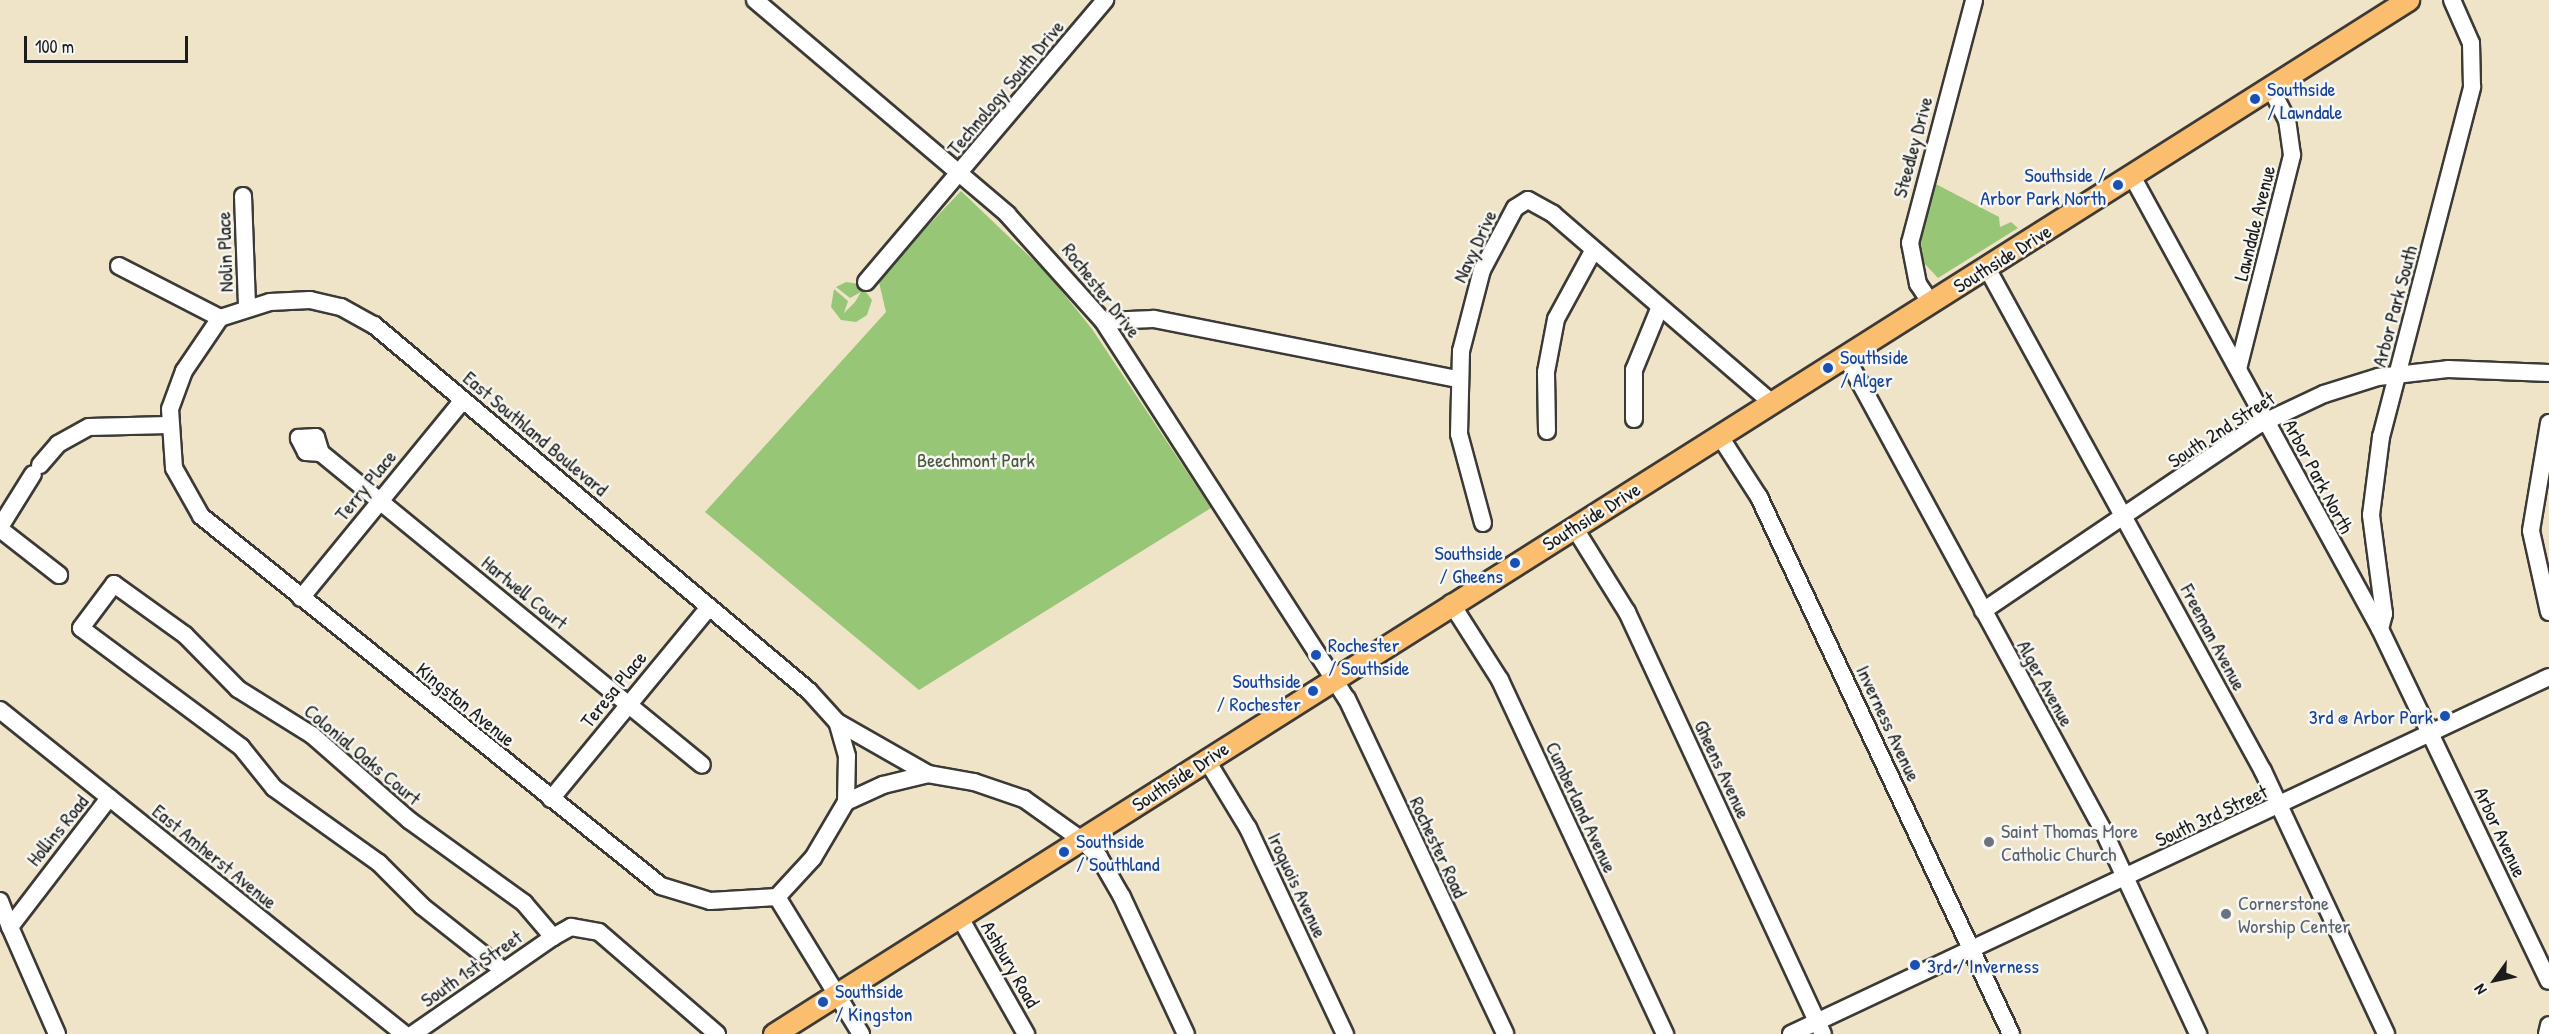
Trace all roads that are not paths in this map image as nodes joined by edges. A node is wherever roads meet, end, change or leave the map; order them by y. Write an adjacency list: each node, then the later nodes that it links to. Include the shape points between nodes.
1 (755, 0): 7 (street, Rochester Drive)
2 (1105, 0): 7 (street, Technology South Drive)
3 (1974, 0): 14 (street, Steedley Drive, via 1910,243 1918,284)
4 (2408, 0): 6 (main road, Southside Drive)
5 (2452, 0): 22 (street, Arbor Park South, via 2471,43 2472,87)
6 (2271, 89): 8 (main road, Southside Drive); 20 (street, Lawndale Avenue, via 2287,120 2292,155)
7 (960, 174): 13 (street, Technology South Drive); 18 (street, Rochester Drive, via 1039,245)
8 (2132, 176): 12 (main road, Southside Drive); 20 (street, Arbor Park North)
9 (243, 196): 15 (street, Nolin Place)
10 (1593, 251): 16 (street, Navy Drive); 23 (street, Navy Drive, via 1534,201 1515,208 1482,270); 30 (street, via 1556,319 1546,372)
11 (119, 266): 17 (street)
12 (1987, 268): 14 (main road, Southside Drive); 34 (street, Freeman Avenue)
13 (866, 282)
14 (1931, 303): 19 (main road, Southside Drive)
15 (247, 307): 17 (street, East Southland Boulevard); 24 (street, East Southland Boulevard, via 310,300 349,310)
16 (1659, 309): 25 (street, Navy Drive); 26 (street, via 1634,370)
17 (220, 318): 29 (street, Kingston Avenue, via 178,381)
18 (1103, 321): 23 (street, via 1154,319); 46 (street, Rochester Drive)
19 (1846, 357): 25 (main road, Southside Drive); 42 (street, Alger Avenue)
20 (2238, 369): 27 (street, Arbor Park North)
21 (2549, 373): 22 (street, South 2nd Street, via 2485,367)
22 (2397, 375): 27 (street, South 2nd Street, via 2324,394); 44 (street, Arbor Park South, via 2372,488 2372,541 2384,614)
23 (1458, 379): 35 (street, Navy Drive, via 1466,470)
24 (464, 400): 33 (street, Terry Place); 41 (street, East Southland Boulevard)
25 (1772, 403): 31 (main road, Southside Drive)
26 (1634, 419)
27 (2266, 421): 34 (street, South 2nd Street); 44 (street, Arbor Park North)
28 (2549, 423): 43 (street, via 2531,531)
29 (170, 425): 37 (street, via 89,427 58,444 36,470); 39 (street, Kingston Avenue, via 171,457 188,499 209,524)
30 (1547, 432)
31 (1719, 435): 36 (main road, Southside Drive); 65 (street, Inverness Avenue, via 1764,507)
32 (321, 453): 33 (street, Hartwell Court)
33 (379, 500): 39 (street, Terry Place); 47 (street, Hartwell Court)
34 (2126, 519): 42 (street, South 2nd Street); 57 (street, Freeman Avenue)
35 (1483, 523)
36 (1574, 527): 40 (main road, Southside Drive); 70 (street, Gheens Avenue, via 1627,612)
37 (0, 528): 38 (street)
38 (59, 575)
39 (301, 598): 55 (street, Kingston Avenue)
40 (1451, 603): 46 (main road, Southside Drive); 81 (street, Cumberland Avenue, via 1500,680)
41 (709, 607): 47 (street, Teresa Place); 49 (street, East Southland Boulevard, via 809,691)
42 (1983, 611): 59 (street, Alger Avenue)
43 (2549, 612)
44 (2380, 628): 50 (street, Arbor Park North)
45 (2549, 677): 50 (street, South 3rd Street)
46 (1333, 679): 51 (main road, Southside Drive); 80 (street, Rochester Road)
47 (627, 703): 52 (street, Hartwell Court); 55 (street, Teresa Place)
48 (0, 710): 54 (street, East Amherst Avenue)
49 (837, 722): 53 (street, East Southland Boulevard); 56 (street, via 846,756)
50 (2433, 733): 57 (street, South 3rd Street); 67 (street, Arbor Avenue)
51 (1206, 759): 58 (main road, Southside Drive); 79 (street, Iroquois Avenue, via 1248,828)
52 (702, 765)
53 (928, 774): 56 (street, via 883,785); 58 (street, via 974,782 1024,800)
54 (109, 798): 63 (street, Hollins Road); 72 (street, East Amherst Avenue)
55 (551, 799): 60 (street, Kingston Avenue, via 643,873 678,893 720,901)
56 (846, 802): 60 (street, via 813,858)
57 (2278, 807): 59 (street, South 3rd Street); 85 (street, Freeman Avenue)
58 (1083, 840): 62 (main road, Southside Drive); 78 (street, via 1099,857 1122,897)
59 (2126, 878): 65 (street, South 3rd Street); 84 (street, Alger Avenue)
60 (777, 897): 68 (street)
61 (0, 901): 63 (street)
62 (959, 916): 68 (main road, Southside Drive); 77 (street, Ashbury Road)
63 (13, 922): 71 (street)
64 (553, 937): 66 (street, South 1st Street); 66 (street, Colonial Oaks Court, via 524,903 409,820 312,735 238,689 185,635 114,584 81,628 241,747 274,788 379,863 422,906); 74 (street, via 571,927 599,932)
65 (1972, 950): 70 (street, South 3rd Street); 83 (street, Inverness Avenue)
66 (503, 970): 73 (street, South 1st Street)
67 (2549, 981)
68 (835, 994): 75 (main road, Southside Drive); 76 (street)
69 (2549, 1025): 86 (street)
70 (1820, 1028): 82 (street, South 3rd Street)
71 (57, 1034)
72 (404, 1034)
73 (413, 1034)
74 (717, 1034)
75 (774, 1034)
76 (861, 1034)
77 (1026, 1034)
78 (1186, 1034)
79 (1345, 1034)
80 (1504, 1034)
81 (1665, 1034)
82 (1791, 1034)
83 (2011, 1034)
84 (2198, 1034)
85 (2386, 1034)
86 (2547, 1034)

